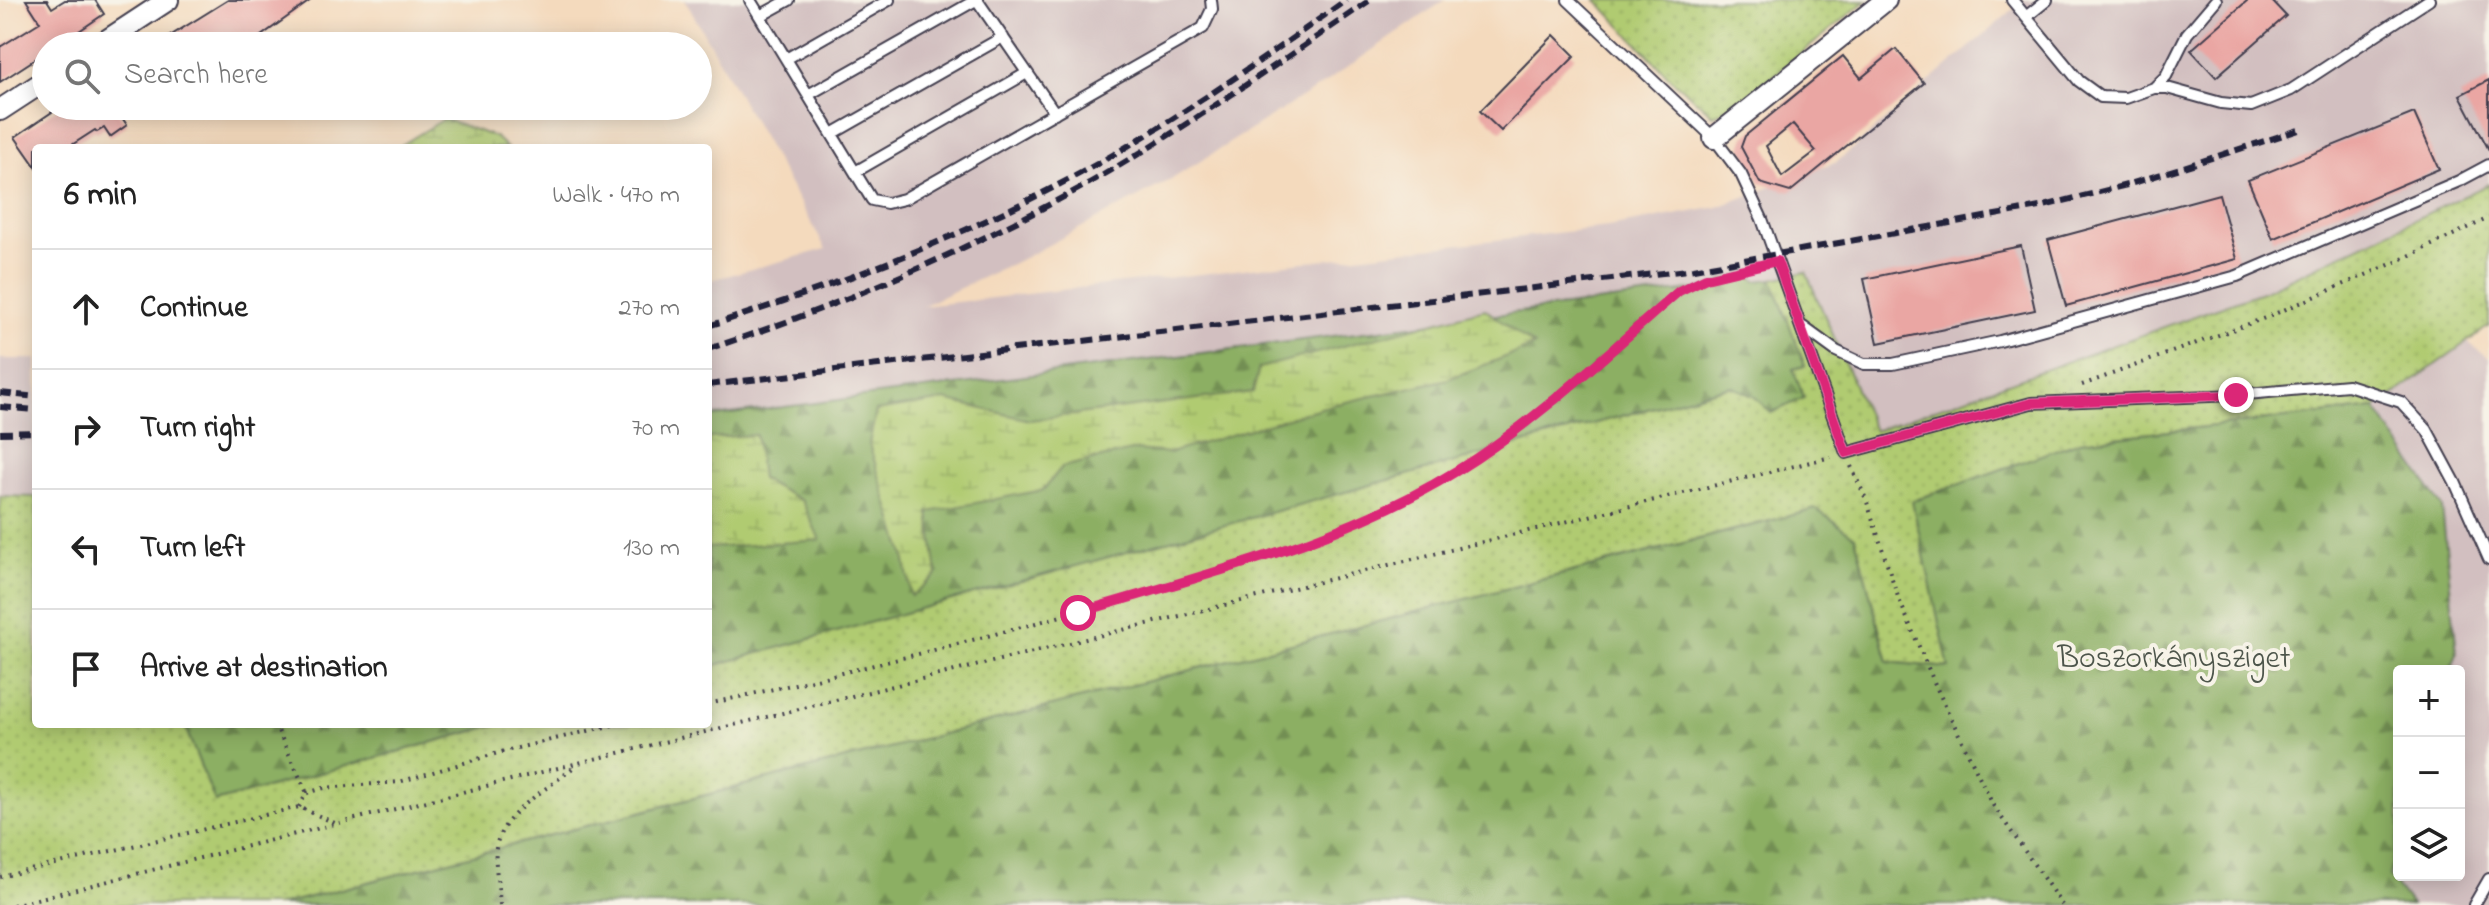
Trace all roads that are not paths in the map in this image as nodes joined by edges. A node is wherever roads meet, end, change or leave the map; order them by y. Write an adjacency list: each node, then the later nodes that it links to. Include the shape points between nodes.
1 (168, 0): 15 (street)
2 (750, 0): 13 (lane)
3 (789, 0): 13 (lane)
4 (889, 0): 17 (lane)
5 (976, 0): 16 (lane); 21 (lane)
6 (1211, 0): 23 (lane, via 1203,28)
7 (1568, 0): 25 (lane)
8 (1886, 0): 25 (street)
9 (2012, 0): 14 (lane)
10 (2047, 0): 14 (lane)
11 (2216, 0): 19 (lane, via 2187,34)
12 (2429, 0): 19 (lane, via 2263,103 2237,106)
13 (760, 16): 17 (lane)
14 (2026, 17): 19 (lane, via 2079,81 2101,97 2126,98)
15 (119, 32)
16 (1003, 37): 18 (lane); 24 (lane)
17 (786, 59): 21 (lane)
18 (1027, 73): 23 (lane); 27 (lane)
19 (2154, 88)
20 (32, 89): 22 (street)
21 (808, 95): 24 (lane)
22 (0, 110)
23 (1055, 113): 27 (lane, via 904,199 872,200)
24 (832, 134): 27 (lane)
25 (1714, 138): 28 (lane, via 1750,192)
26 (2489, 165): 28 (lane, via 2237,276 2000,341 1893,364 1864,364)
27 (855, 172)
28 (1802, 326): 29 (lane, via 1846,453 2031,403 2348,385 2401,402 2427,430)
29 (2489, 559)
30 (2489, 879): 31 (lane)
31 (2474, 905)

